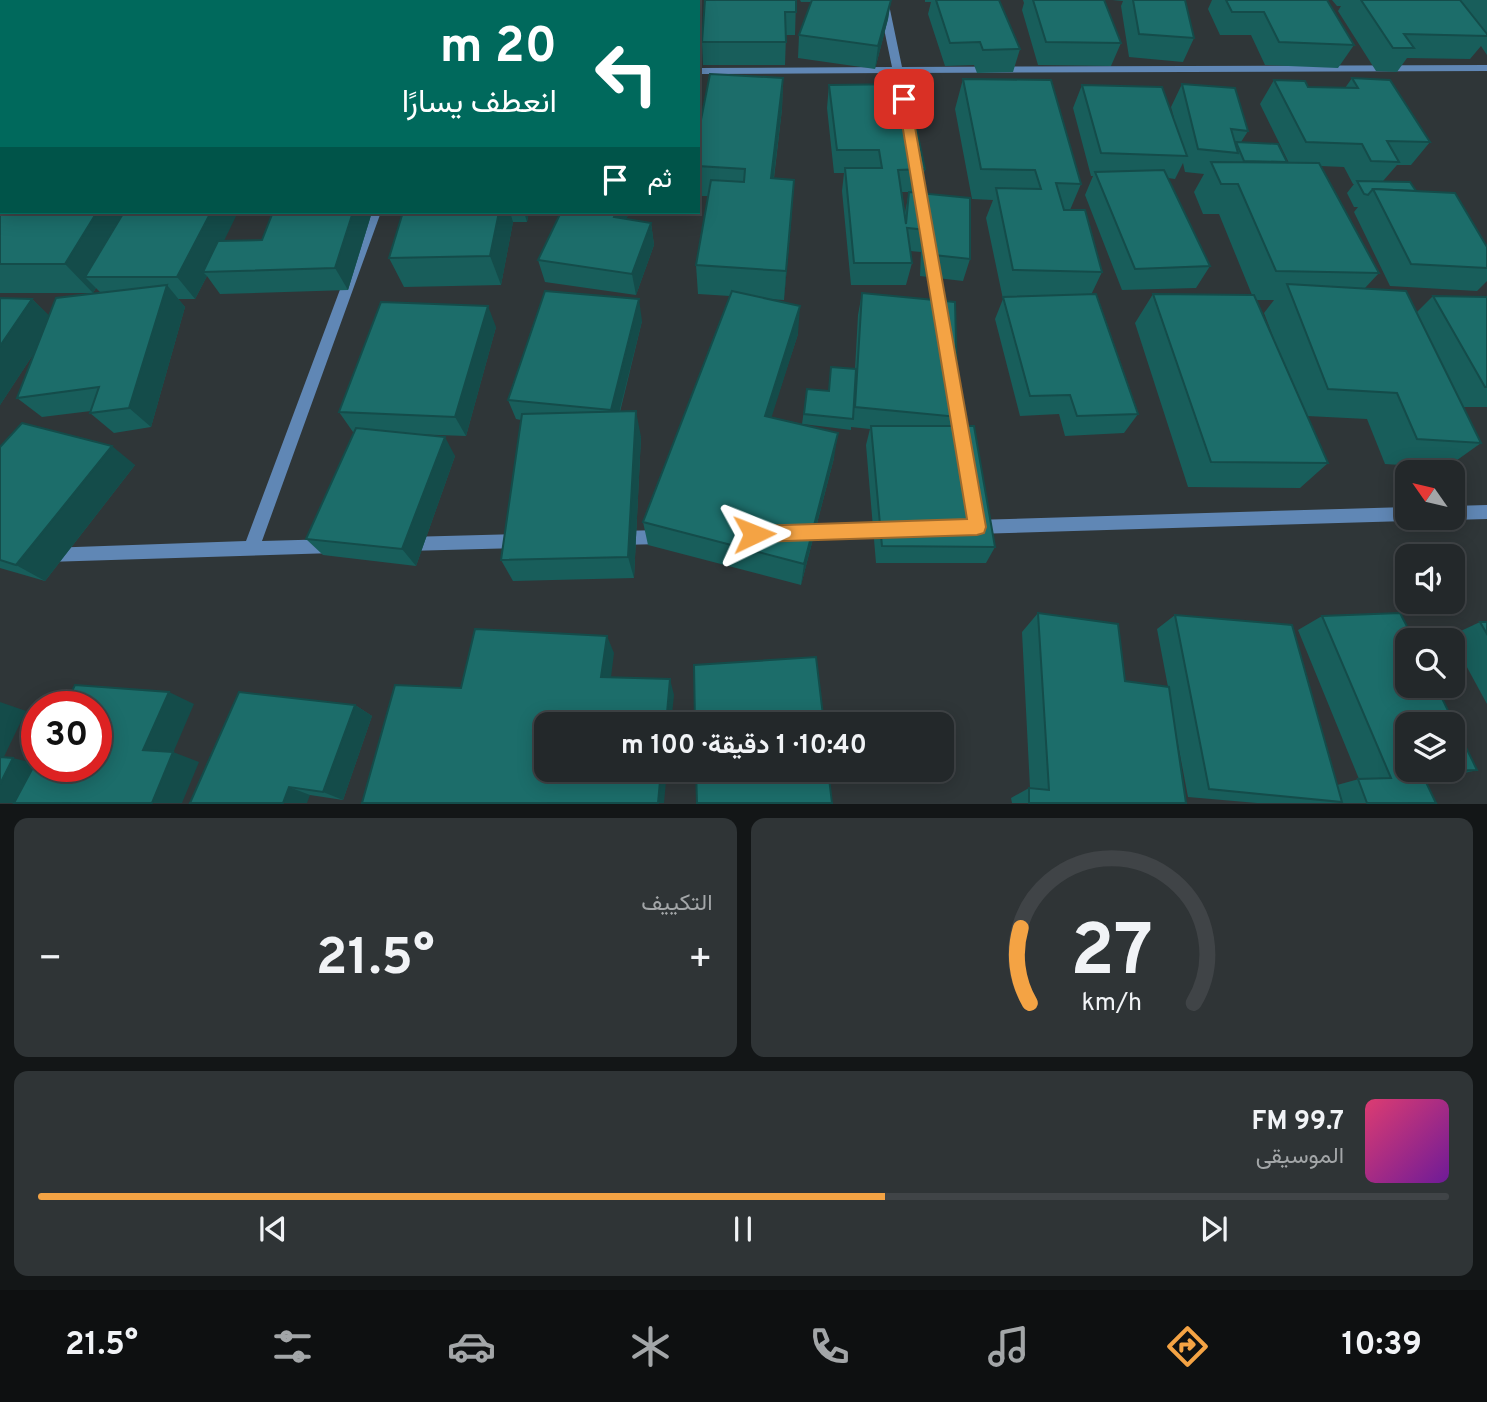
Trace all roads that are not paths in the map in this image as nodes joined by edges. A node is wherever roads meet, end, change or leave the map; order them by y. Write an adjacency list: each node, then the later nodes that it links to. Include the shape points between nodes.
1 (883, 0): 4 (street)
2 (1487, 68): 4 (street)
3 (700, 71): 4 (street)
4 (899, 72): 5 (street)
5 (906, 113)
6 (374, 214): 22 (street)
7 (930, 251): 8 (street)
8 (944, 334)
9 (954, 389): 10 (street)
10 (965, 458)
11 (1487, 512): 12 (street)
12 (1465, 513)
13 (1395, 514): 14 (street)
14 (972, 523)
15 (908, 529): 16 (street)
16 (782, 533)
17 (684, 536): 18 (street)
18 (600, 538)
19 (530, 541): 20 (street)
20 (390, 545)
21 (348, 546): 22 (street)
22 (251, 549): 23 (street)
23 (28, 556)

